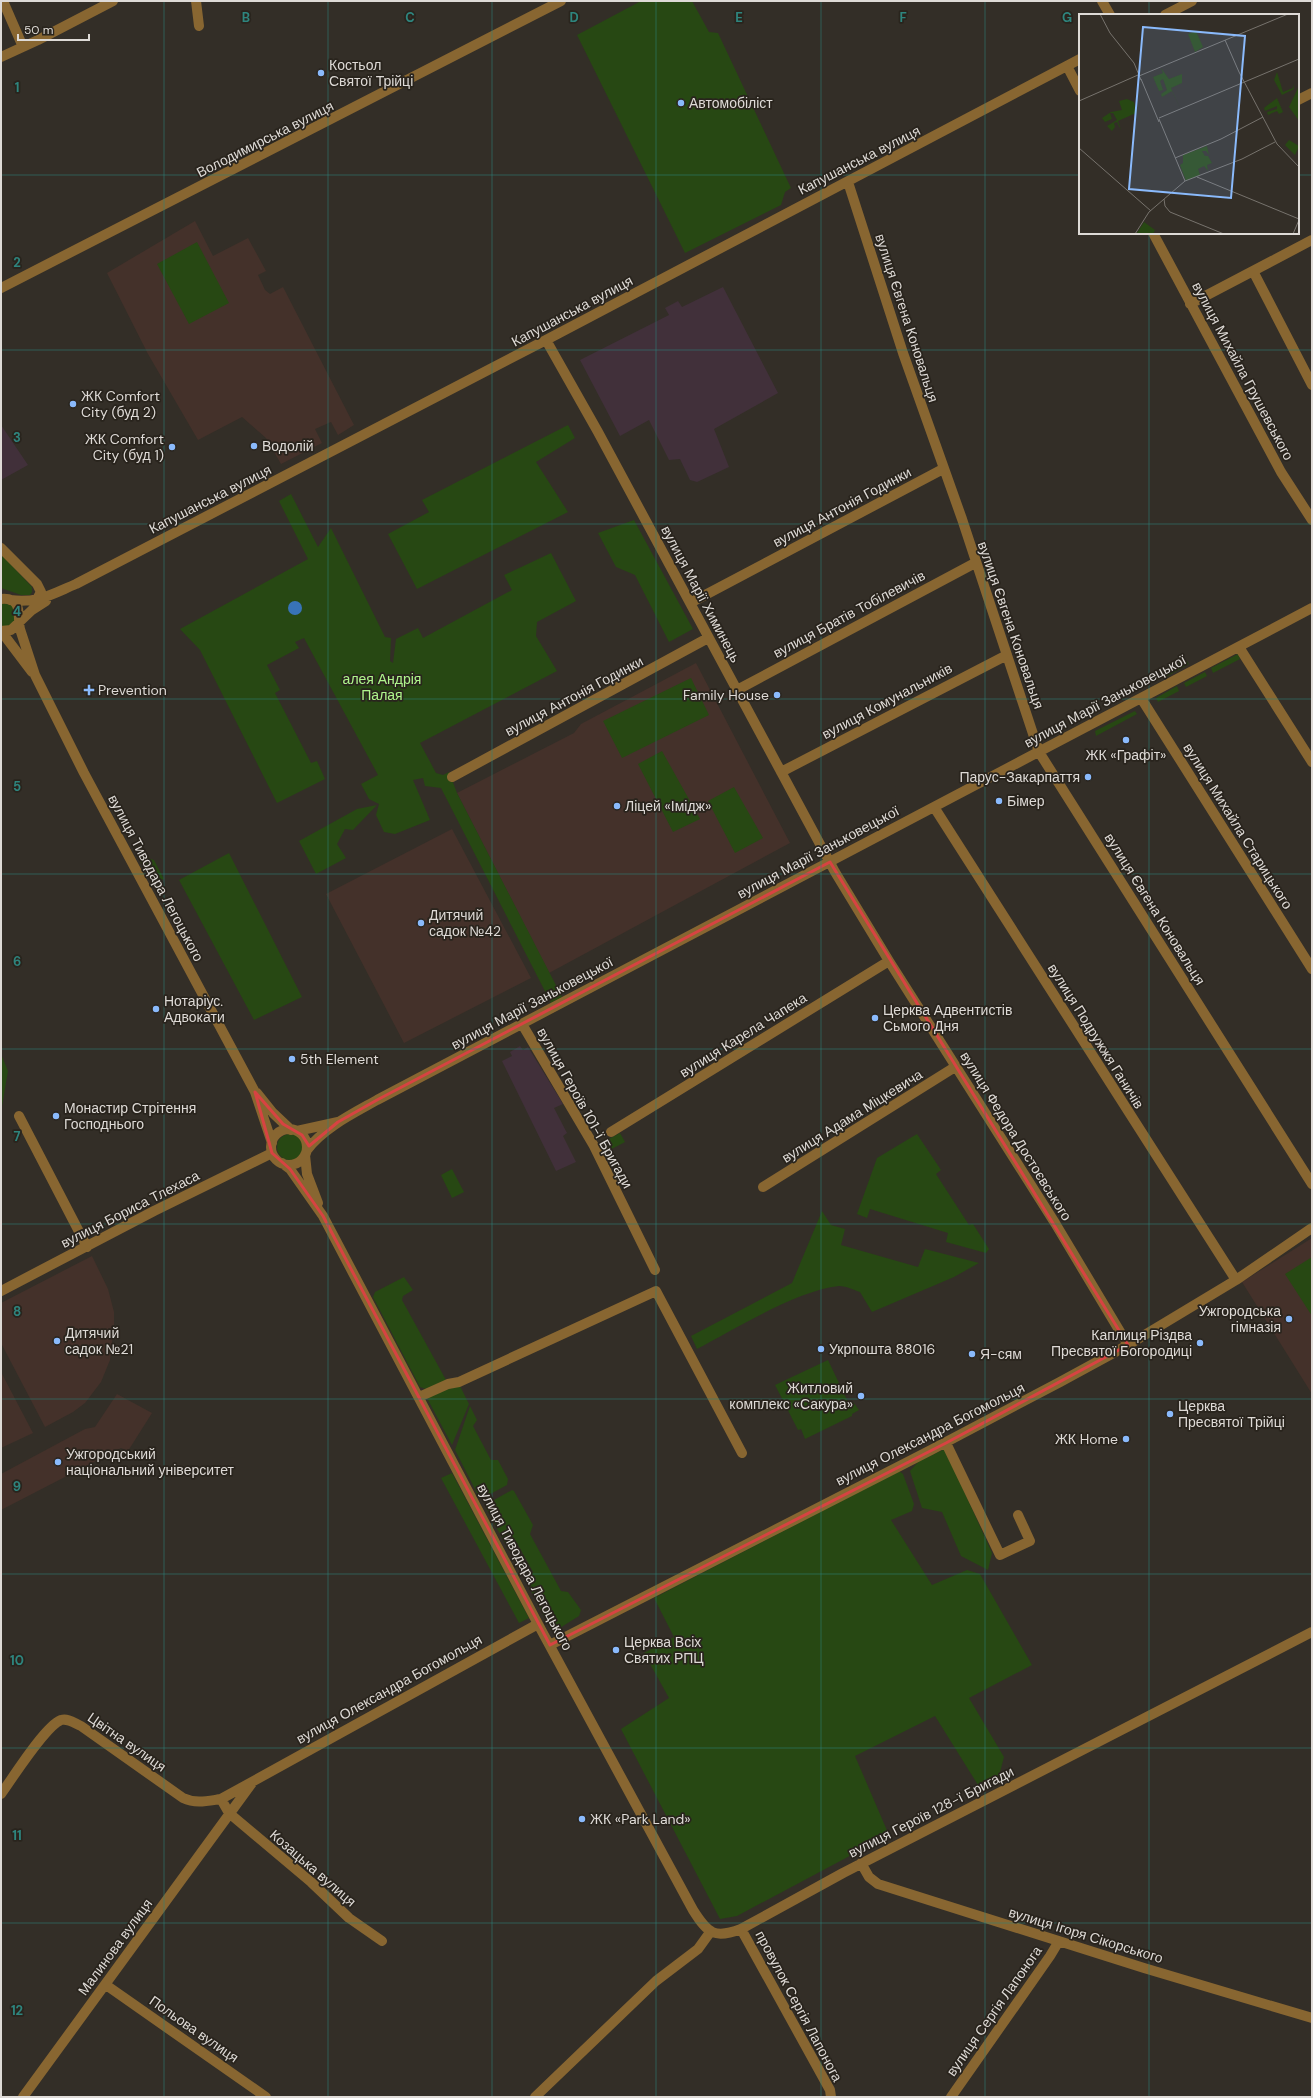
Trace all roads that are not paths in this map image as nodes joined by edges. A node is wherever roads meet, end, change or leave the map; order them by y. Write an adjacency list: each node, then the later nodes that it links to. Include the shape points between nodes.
1 (3, 1): 10 (street)
2 (113, 1): 10 (street)
3 (196, 1): 9 (street)
4 (561, 1): 21 (street, Володимирська вулиця)
5 (1102, 1): 7 (street)
6 (1192, 1): 8 (street)
7 (1109, 14)
8 (1167, 14)
9 (199, 26)
10 (23, 47): 11 (street)
11 (1, 57)
12 (1079, 60): 13 (street, Капушанська вулиця)
13 (1067, 66): 14 (street); 17 (street, Капушанська вулиця)
14 (1079, 89)
15 (1312, 93): 16 (street)
16 (1299, 100)
17 (848, 182): 23 (street, Капушанська вулиця); 25 (street, вулиця Євгена Коновальця)
18 (1154, 234): 22 (street, вулиця Михайла Грушевського)
19 (1312, 240): 20 (street)
20 (1253, 271): 22 (street); 24 (street)
21 (1, 288)
22 (1190, 304): 26 (street, вулиця Михайла Грушевського, via 1281,472)
23 (546, 340): 30 (street, Капушанська вулиця); 33 (street, вулиця Марії Химинець)
24 (1312, 385)
25 (943, 469): 28 (street, вулиця Євгена Коновальця); 33 (street, вулиця Антонія Годинки)
26 (1312, 520)
27 (1, 548): 29 (street)
28 (975, 563): 39 (street, вулиця Євгена Коновальця); 41 (street, вулиця Братів Тобілевичів)
29 (37, 584): 30 (street, via 55,588); 32 (street, via 41,592)
30 (76, 584): 32 (street, Капушанська вулиця); 35 (street, Капушанська вулиця, via 32,610)
31 (4, 599): 32 (street, Капушанська вулиця); 35 (street, вулиця Тиводара Легоцького, via 20,610)
32 (36, 601)
33 (690, 603): 37 (street, вулиця Марії Химинець)
34 (1312, 608): 38 (street, вулиця Марії Заньковецької)
35 (19, 622): 36 (street, Капушанська вулиця, via 11,630); 40 (street, вулиця Тиводара Легоцького)
36 (1, 631): 40 (street, вулиця Тиводара Легоцького)
37 (708, 638): 41 (street, вулиця Марії Химинець); 46 (street, вулиця Антонія Годинки)
38 (1239, 646): 42 (street, вулиця Марії Заньковецької); 44 (street)
39 (1007, 654): 43 (street, вулиця Євгена Коновальця); 45 (street, вулиця Комунальників)
40 (35, 675): 53 (street, вулиця Тиводара Легоцького, via 84,773)
41 (737, 690): 45 (street, вулиця Марії Химинець)
42 (1141, 698): 43 (street, вулиця Марії Заньковецької); 50 (street, вулиця Михайла Старицького)
43 (1039, 752): 47 (street, вулиця Марії Заньковецької); 62 (street, вулиця Євгена Коновальця)
44 (1312, 762)
45 (781, 772): 48 (street, вулиця Марії Химинець)
46 (452, 777)
47 (934, 807): 48 (street, вулиця Марії Заньковецької); 68 (street, вулиця Подружжя Ганичів)
48 (830, 862): 49 (street, вулиця Федора Достоєвського); 51 (street, вулиця Марії Заньковецької)
49 (889, 961): 52 (street, вулиця Федора Достоєвського); 57 (street, вулиця Карела Чапека)
50 (1312, 969)
51 (522, 1024): 55 (street, вулиця Марії Заньковецької); 67 (street, вулиця Героїв 101-ї Бригади, via 594,1146)
52 (955, 1067): 63 (street, вулиця Адама Міцкевича); 70 (street, вулиця Федора Достоєвського, via 1055,1223)
53 (255, 1092): 56 (street, вулиця Тиводара Легоцького, via 273,1113); 58 (street, вулиця Тиводара Легоцького)
54 (19, 1116): 66 (street)
55 (338, 1122): 56 (street, вулиця Марії Заньковецької); 60 (street, вулиця Марії Заньковецької, via 316,1140)
56 (294, 1130): 58 (street, via 279,1132); 60 (street, via 306,1141)
57 (611, 1132)
58 (272, 1143): 59 (street)
59 (272, 1153): 61 (street); 66 (street, вулиця Бориса Тлехаса)
60 (306, 1153): 61 (street, via 293,1164); 64 (street, вулиця Тиводара Легоцького, via 307,1174)
61 (282, 1163): 64 (street, вулиця Тиводара Легоцького, via 290,1169)
62 (1312, 1184)
63 (763, 1187)
64 (320, 1212): 71 (street, вулиця Тиводара Легоцького)
65 (1312, 1228): 68 (street, вулиця Олександра Богомольця)
66 (87, 1247): 69 (street, вулиця Бориса Тлехаса)
67 (655, 1270)
68 (1236, 1280): 70 (street, вулиця Олександра Богомольця)
69 (1, 1291)
70 (1128, 1344): 72 (street, вулиця Олександра Богомольця)
71 (419, 1397): 73 (street, via 459,1382 656,1291); 75 (street, вулиця Тиводара Легоцького)
72 (946, 1443): 74 (street, via 1000,1555 1030,1541); 77 (street, вулиця Олександра Богомольця)
73 (742, 1453)
74 (1018, 1515)
75 (538, 1624): 77 (street, вулиця Тиводара Легоцького); 78 (street, вулиця Олександра Богомольця)
76 (1312, 1632): 82 (street, вулиця Героїв 128-ї Бригади)
77 (550, 1645): 84 (street, вулиця Тиводара Легоцького, via 693,1910)
78 (254, 1779): 80 (street, вулиця Олександра Богомольця); 81 (street, Малинова вулиця)
79 (1, 1794): 80 (street, Цвітна вулиця, via 43,1736 55,1723 69,1720 183,1798 192,1802)
80 (221, 1799): 81 (street)
81 (229, 1813): 85 (street, Козацька вулиця, via 311,1882 349,1918); 87 (street, Малинова вулиця)
82 (861, 1864): 83 (street, вулиця Героїв 128-ї Бригади); 86 (street, вулиця Ігоря Сікорського, via 869,1877 878,1884)
83 (741, 1929): 84 (street, вулиця Героїв 128-ї Бригади, via 726,1935); 92 (street, провулок Сергія Лапонога, via 830,2090)
84 (711, 1931): 91 (street, via 698,1948 656,1981)
85 (382, 1941)
86 (1059, 1941): 88 (street, вулиця Ігоря Сікорського); 93 (street, вулиця Сергія Лапонога)
87 (106, 1985): 89 (street, Малинова вулиця); 90 (street, Польова вулиця)
88 (1312, 2018)
89 (23, 2097)
90 (266, 2097)
91 (535, 2097)
92 (830, 2097)
93 (951, 2097)

